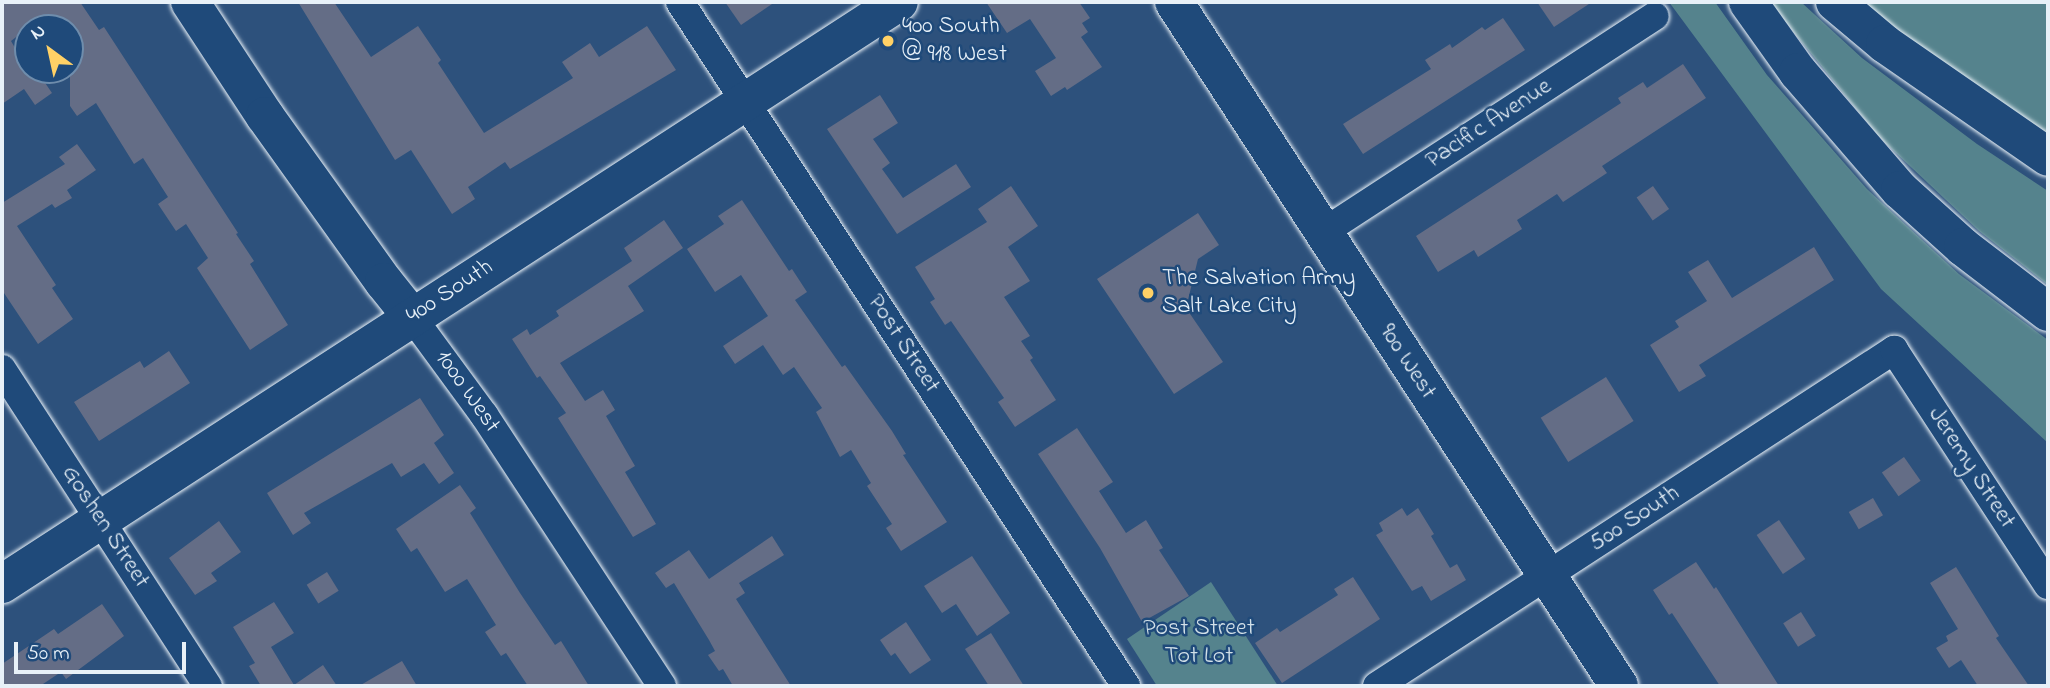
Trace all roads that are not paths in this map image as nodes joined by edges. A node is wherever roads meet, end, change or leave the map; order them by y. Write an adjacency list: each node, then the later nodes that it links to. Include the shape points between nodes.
1 (190, 2): 12 (main road, 1000 West, via 265,116)
2 (680, 2): 8 (street, Post Street)
3 (899, 2): 8 (main road, 400 South)
4 (1174, 2): 10 (main road, 900 West)
5 (1748, 2): 11 (main road, via 1798,72 1900,190 1963,247)
6 (1835, 2): 9 (main road, via 1885,44)
7 (1655, 16): 10 (street, Pacific Avenue)
8 (745, 102): 12 (main road, 400 South); 21 (street, Post Street)
9 (2048, 158)
10 (1322, 233): 16 (main road, 900 West)
11 (2048, 312)
12 (412, 317): 15 (main road, 400 South); 20 (street, 1000 West, via 484,415)
13 (1894, 350): 16 (street, 500 South); 18 (street, Jeremy Street)
14 (2, 369): 15 (street, Goshen Street)
15 (100, 520): 17 (main road, 400 South); 19 (street, Goshen Street)
16 (1546, 576): 22 (street, 500 South); 23 (main road, 900 West)
17 (2, 584)
18 (2048, 585)
19 (208, 686)
20 (662, 686)
21 (1126, 686)
22 (1377, 686)
23 (1619, 686)

